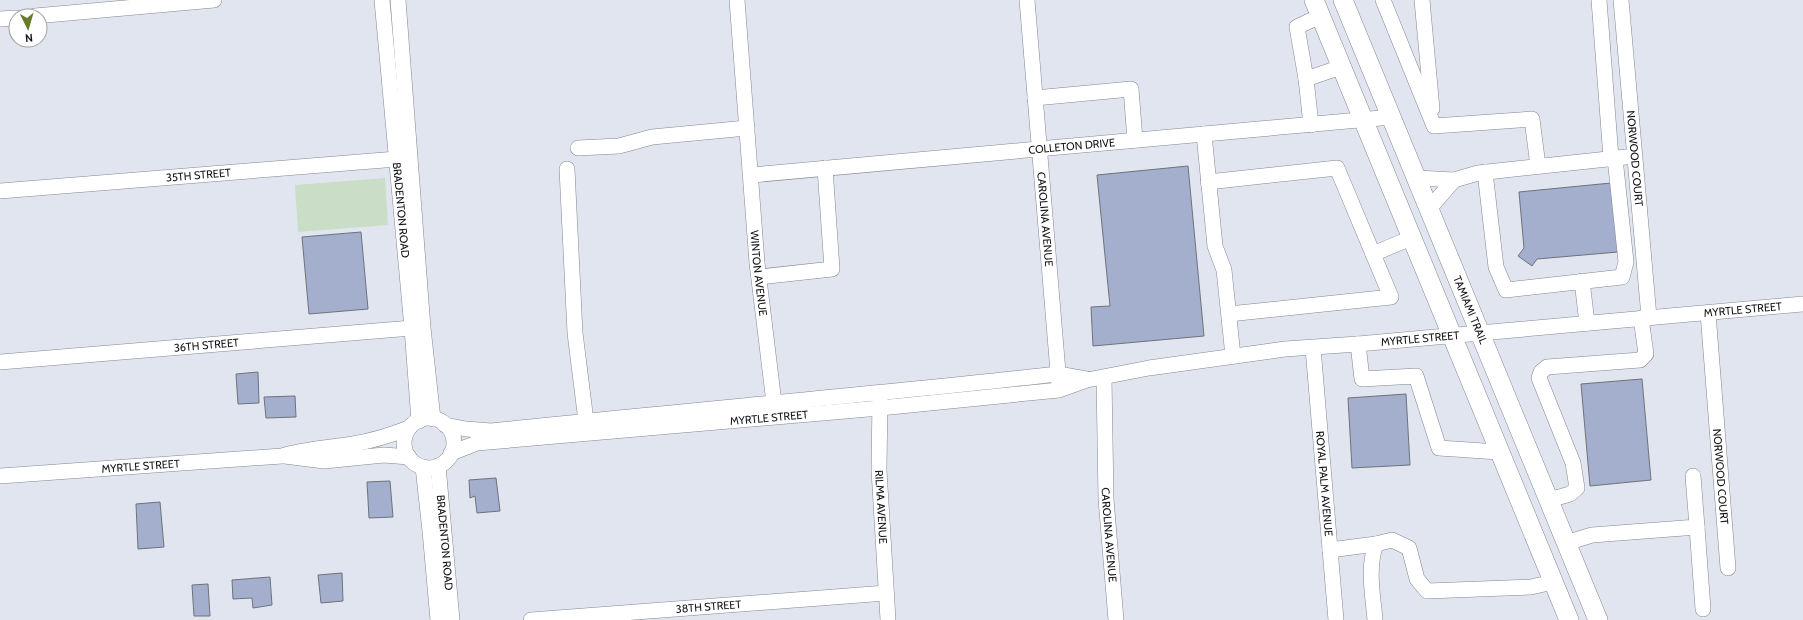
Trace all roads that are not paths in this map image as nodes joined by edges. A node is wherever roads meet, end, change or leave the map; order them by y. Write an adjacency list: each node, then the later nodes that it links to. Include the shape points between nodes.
1 (214, 0): 12 (street)
2 (382, 0): 27 (street, BRADENTON ROAD)
3 (398, 0): 62 (street, BRADENTON ROAD, via 423,328)
4 (737, 0): 20 (street, WINTON AVENUE)
5 (1027, 0): 15 (street, CAROLINA AVENUE)
6 (1343, 0): 16 (main road, TAMIAMI TRAIL)
7 (1384, 0): 19 (street)
8 (1422, 0): 19 (street)
9 (1599, 0): 26 (street)
10 (1621, 0): 25 (street, NORWOOD COURT)
11 (1317, 8): 13 (main road); 14 (street, via 1297,27)
12 (48, 15)
13 (1341, 67): 14 (street); 17 (main road)
14 (1306, 79): 18 (street)
15 (1035, 98): 22 (street, via 1131,89); 24 (street, CAROLINA AVENUE)
16 (1392, 118): 17 (street, COLLETON DRIVE); 33 (main road, TAMIAMI TRAIL)
17 (1363, 120): 18 (street, COLLETON DRIVE); 38 (main road)
18 (1311, 125): 21 (street, COLLETON DRIVE)
19 (1434, 126): 28 (street, via 1532,119)
20 (747, 128): 23 (street, via 652,137 619,146); 32 (street, WINTON AVENUE)
21 (1204, 134): 22 (street, COLLETON DRIVE); 35 (street)
22 (1135, 140): 24 (street, COLLETON DRIVE)
23 (578, 148)
24 (1039, 148): 29 (street, COLLETON DRIVE); 54 (street, CAROLINA AVENUE)
25 (1635, 156): 26 (street); 45 (street, NORWOOD COURT)
26 (1613, 158): 28 (street); 41 (street, via 1626,262 1622,277)
27 (397, 159): 36 (street, 35TH STREET); 47 (street, BRADENTON ROAD)
28 (1538, 166): 31 (street)
29 (825, 168): 32 (street, COLLETON DRIVE); 40 (street, via 832,269)
30 (567, 169): 61 (street, via 575,333)
31 (1485, 172): 34 (street); 41 (street, via 1496,267 1506,290)
32 (752, 175): 40 (street, WINTON AVENUE)
33 (1417, 178): 34 (street); 37 (main road, TAMIAMI TRAIL)
34 (1454, 180): 37 (street)
35 (1208, 182): 39 (street, via 1337,168); 44 (street, via 1215,246 1224,270)
36 (0, 191)
37 (1429, 209): 48 (main road, TAMIAMI TRAIL)
38 (1412, 238): 39 (street); 49 (main road)
39 (1373, 254): 44 (street, via 1391,297)
40 (759, 277): 59 (street, WINTON AVENUE)
41 (1582, 281): 46 (street)
42 (1803, 304): 43 (street, MYRTLE STREET)
43 (1708, 313): 45 (street, MYRTLE STREET); 76 (street, NORWOOD COURT)
44 (1229, 314): 52 (street)
45 (1645, 318): 46 (street, MYRTLE STREET); 71 (street, NORWOOD COURT, via 1646,354 1640,360 1547,367 1541,372 1539,378 1573,463 1577,488 1570,494)
46 (1587, 323): 48 (street, MYRTLE STREET)
47 (412, 328): 53 (street, 36TH STREET); 62 (street, BRADENTON ROAD)
48 (1480, 333): 49 (street, MYRTLE STREET); 71 (main road, TAMIAMI TRAIL)
49 (1451, 336): 50 (street, MYRTLE STREET); 63 (main road)
50 (1358, 344): 51 (street, MYRTLE STREET); 63 (street, via 1362,379 1416,376 1439,448)
51 (1313, 348): 52 (street, MYRTLE STREET, via 1285,348); 75 (street, ROYAL PALM AVENUE)
52 (1233, 356): 55 (street, MYRTLE STREET, via 1149,368)
53 (0, 362)
54 (1058, 374): 56 (street, MYRTLE STREET); 57 (street, CAROLINA AVENUE); 58 (street, MYRTLE STREET)
55 (1104, 378): 56 (street, MYRTLE STREET); 84 (street, CAROLINA AVENUE, via 1106,499)
56 (1087, 380): 57 (street, MYRTLE STREET)
57 (1059, 390): 58 (street, MYRTLE STREET)
58 (880, 401): 59 (street, MYRTLE STREET); 60 (street, MYRTLE STREET); 78 (street, RILMA AVENUE, via 879,470)
59 (774, 402): 60 (street, WINTON AVENUE); 61 (street, MYRTLE STREET)
60 (775, 417): 64 (street, MYRTLE STREET, via 477,443)
61 (586, 421): 62 (street, MYRTLE STREET, via 491,431)
62 (427, 423): 64 (street, BRADENTON ROAD, via 451,433 454,440); 65 (street, MYRTLE STREET, via 385,437 302,450); 66 (street, BRADENTON ROAD, via 405,438 404,446)
63 (1499, 452): 77 (main road)
64 (451, 453): 67 (street, via 445,462)
65 (282, 456): 66 (street, MYRTLE STREET, via 324,462 384,455); 69 (street, MYRTLE STREET)
66 (409, 457): 68 (street)
67 (438, 466): 68 (street); 81 (street, BRADENTON ROAD)
68 (422, 467): 80 (street, BRADENTON ROAD)
69 (0, 476)
70 (1693, 476): 72 (street)
71 (1549, 500): 73 (main road, TAMIAMI TRAIL)
72 (1697, 528): 73 (street, via 1592,535); 79 (street)
73 (1566, 543): 88 (main road, TAMIAMI TRAIL)
74 (1376, 544): 75 (street); 77 (street, via 1392,540 1409,548 1417,579 1427,591 1530,587); 86 (street, via 1371,565)
75 (1330, 550): 85 (street, ROYAL PALM AVENUE)
76 (1728, 568)
77 (1553, 582): 87 (main road)
78 (886, 593): 82 (street, 38TH STREET); 83 (street, RILMA AVENUE)
79 (1703, 609)
80 (438, 620)
81 (452, 620)
82 (530, 620)
83 (888, 620)
84 (1116, 620)
85 (1336, 620)
86 (1375, 620)
87 (1569, 620)
88 (1598, 620)

